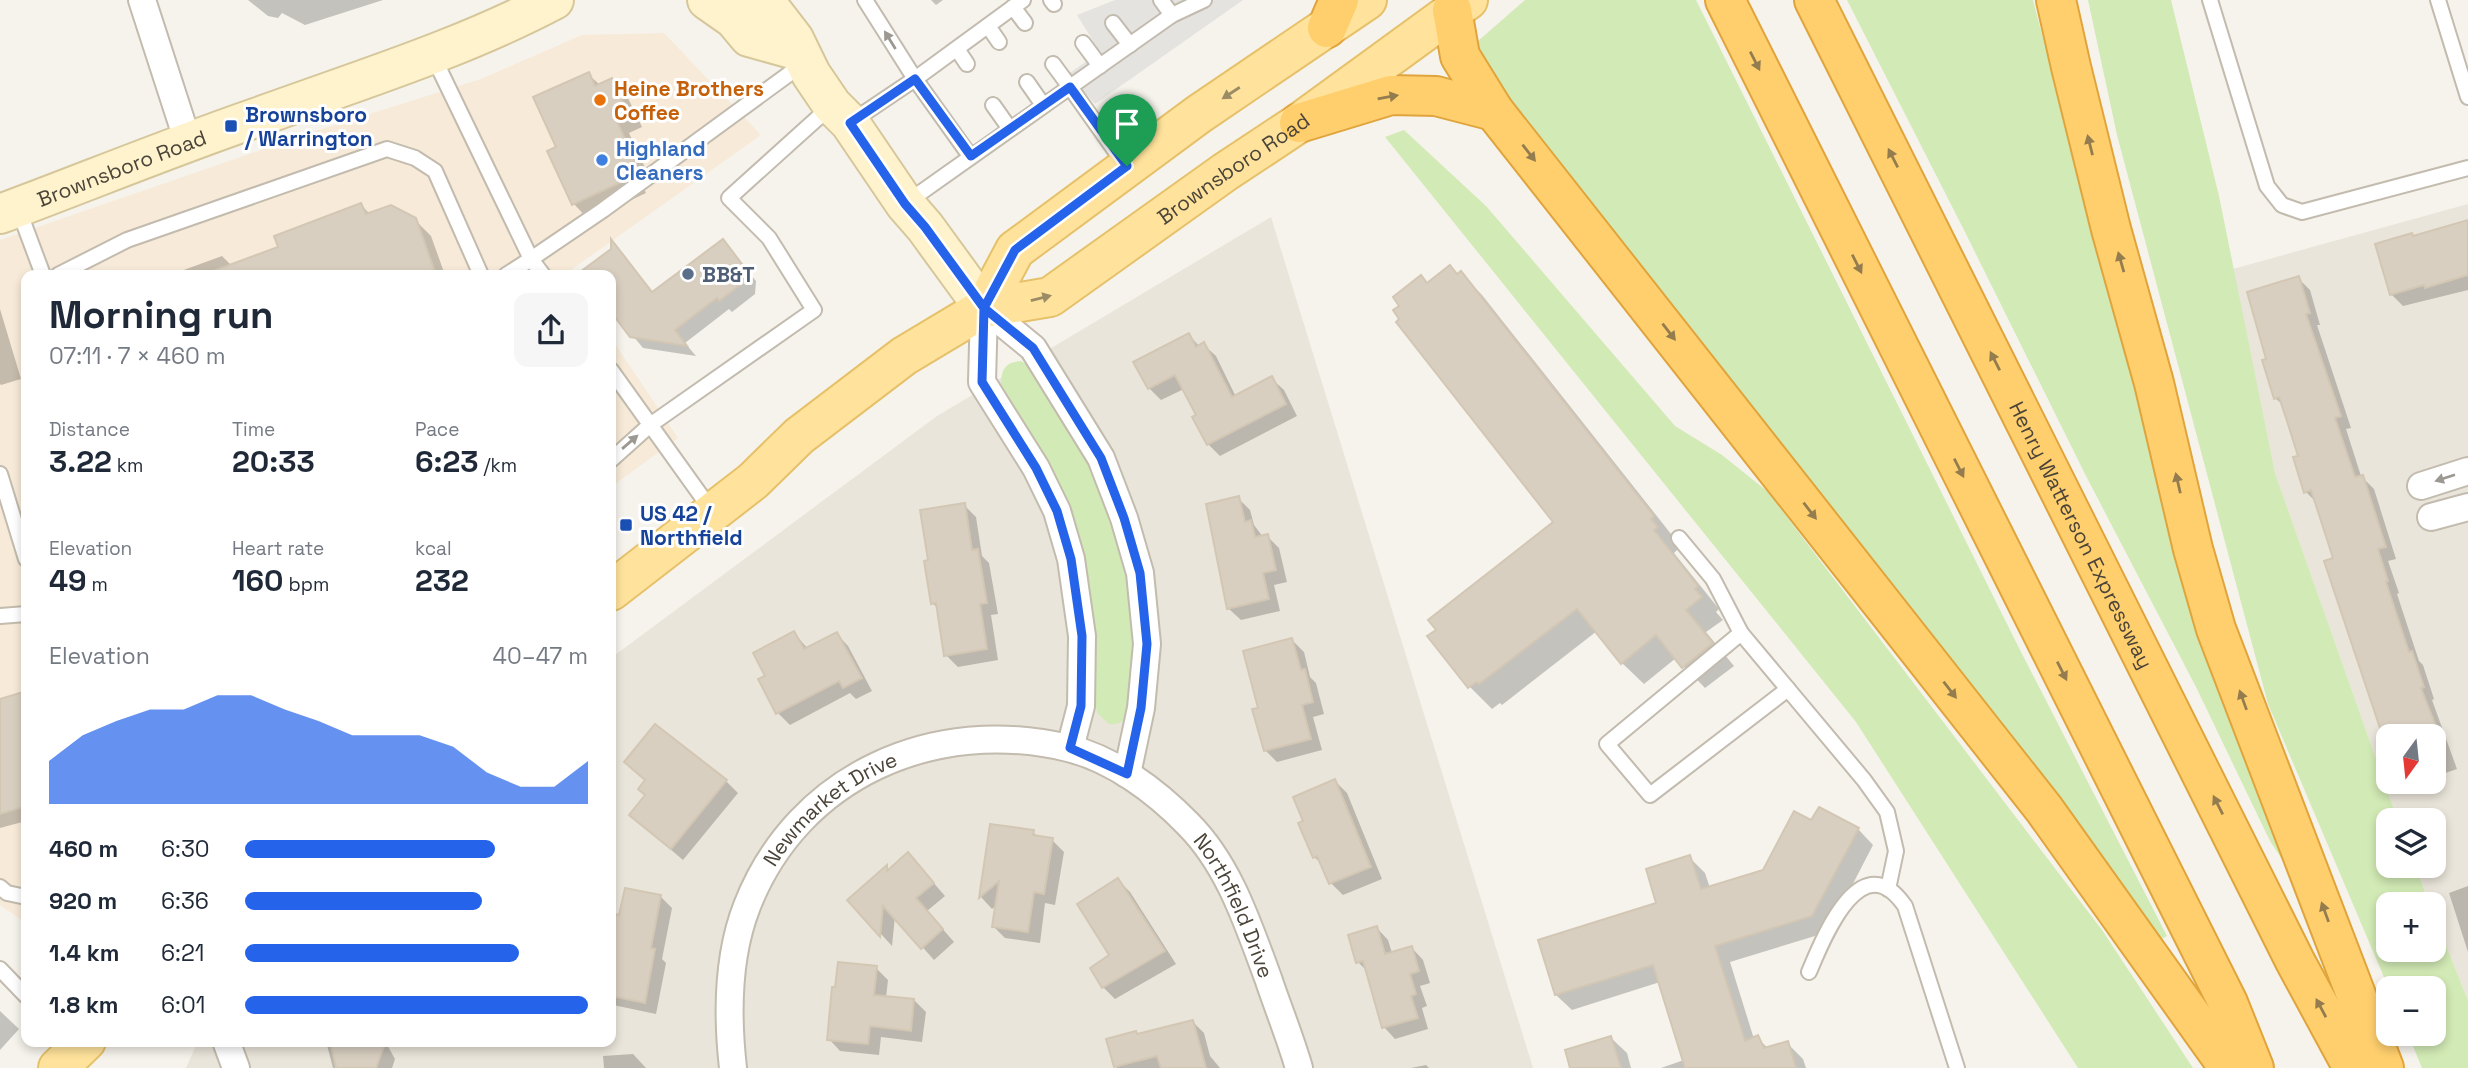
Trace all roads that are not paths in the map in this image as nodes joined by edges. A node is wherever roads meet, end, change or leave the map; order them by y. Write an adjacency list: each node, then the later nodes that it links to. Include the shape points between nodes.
1 (142, 0): 40 (street)
2 (554, 0): 25 (street, Brownsboro Road)
3 (707, 0): 26 (street, via 734,19 749,37)
4 (865, 0): 30 (lane, one-way to 4)
5 (1161, 0): 17 (lane)
6 (1204, 0): 17 (lane)
7 (1367, 0): 16 (main road)
8 (1724, 0): 84 (highway, one-way to 84, via 2228,1003)
9 (1814, 0): 85 (highway, Henry Watterson Expressway, one-way to 9, via 2295,961)
10 (2056, 0): 86 (highway, one-way to 10, via 2216,629)
11 (2210, 0): 43 (lane, via 2267,186 2282,205 2302,212)
12 (2438, 0): 33 (lane)
13 (1455, 3): 36 (highway, via 1460,56); 38 (main road, Brownsboro Road)
14 (762, 4): 26 (street, via 794,40)
15 (1018, 4): 18 (lane); 20 (lane)
16 (1333, 14): 42 (main road, one-way to 42)
17 (1172, 16): 23 (lane)
18 (1025, 23)
19 (1113, 23): 23 (lane)
20 (988, 26): 21 (lane); 24 (lane)
21 (999, 42)
22 (1083, 43): 29 (lane)
23 (1130, 45): 29 (lane)
24 (957, 49): 27 (lane); 30 (lane)
25 (431, 53): 40 (street, Brownsboro Road); 46 (lane)
26 (802, 57): 37 (street); 46 (lane, via 603,210)
27 (967, 64)
28 (1053, 64): 32 (lane)
29 (1100, 66): 32 (lane)
30 (915, 79): 37 (lane); 41 (lane)
31 (1027, 82): 35 (lane)
32 (1070, 87): 35 (lane); 42 (lane)
33 (2468, 97)
34 (993, 105): 39 (lane)
35 (1043, 106): 39 (lane)
36 (1494, 111): 38 (highway, one-way to 36, via 1391,95 1436,96); 83 (highway, one-way to 83, via 2044,809)
37 (841, 114): 44 (street); 54 (lane, via 729,198 769,237 814,310)
38 (1299, 123): 52 (main road, Brownsboro Road, one-way to 38, via 1050,297)
39 (1010, 129): 41 (lane)
40 (188, 142): 45 (street, Brownsboro Road)
41 (971, 156): 44 (lane)
42 (1127, 166): 52 (main road, via 1015,250)
43 (2468, 168)
44 (905, 204): 52 (street)
45 (9, 211): 47 (lane)
46 (531, 259): 50 (lane); 51 (lane)
47 (40, 270)
48 (68, 270): 49 (lane, via 127,240 387,149 435,171)
49 (479, 270)
50 (514, 270)
51 (539, 270)
52 (984, 308): 60 (main road, via 904,356 799,436 753,481); 69 (street, via 982,382 1036,468 1057,511 1071,559 1082,648 1081,706); 71 (street, via 1033,348 1101,458 1124,518 1140,573 1147,644 1141,708)
53 (616, 377): 54 (lane)
54 (650, 425): 55 (lane, one-way to 54); 60 (lane)
55 (616, 456)
56 (2468, 471): 58 (street, one-way to 58)
57 (0, 474): 63 (lane)
58 (2421, 486)
59 (2468, 507): 61 (street)
60 (712, 512): 64 (main road)
61 (2431, 517)
62 (1679, 538): 67 (lane, via 1713,579)
63 (21, 543)
64 (616, 582)
65 (21, 614): 66 (lane)
66 (0, 616)
67 (1741, 634): 68 (lane); 68 (lane, via 1607,744 1650,795)
68 (1788, 689): 73 (lane, via 1887,813 1896,851)
69 (1070, 748): 70 (street, Newmarket Drive); 80 (street, Newmarket Drive, via 985,740 934,745 861,772 819,803 783,841 738,932 729,1020)
70 (1100, 760): 71 (street, Northfield Drive)
71 (1127, 774): 81 (street, Northfield Drive, via 1188,824 1210,851 1245,918)
72 (0, 887): 74 (lane)
73 (1888, 889): 76 (lane, via 1864,887 1849,898 1832,921); 82 (lane, via 1905,906)
74 (21, 896)
75 (0, 969): 77 (lane)
76 (1809, 972)
77 (21, 991)
78 (228, 1047): 79 (street)
79 (236, 1068)
80 (733, 1068)
81 (1299, 1068)
82 (1956, 1068)
83 (2229, 1068)
84 (2254, 1068)
85 (2353, 1068)
86 (2384, 1068)

